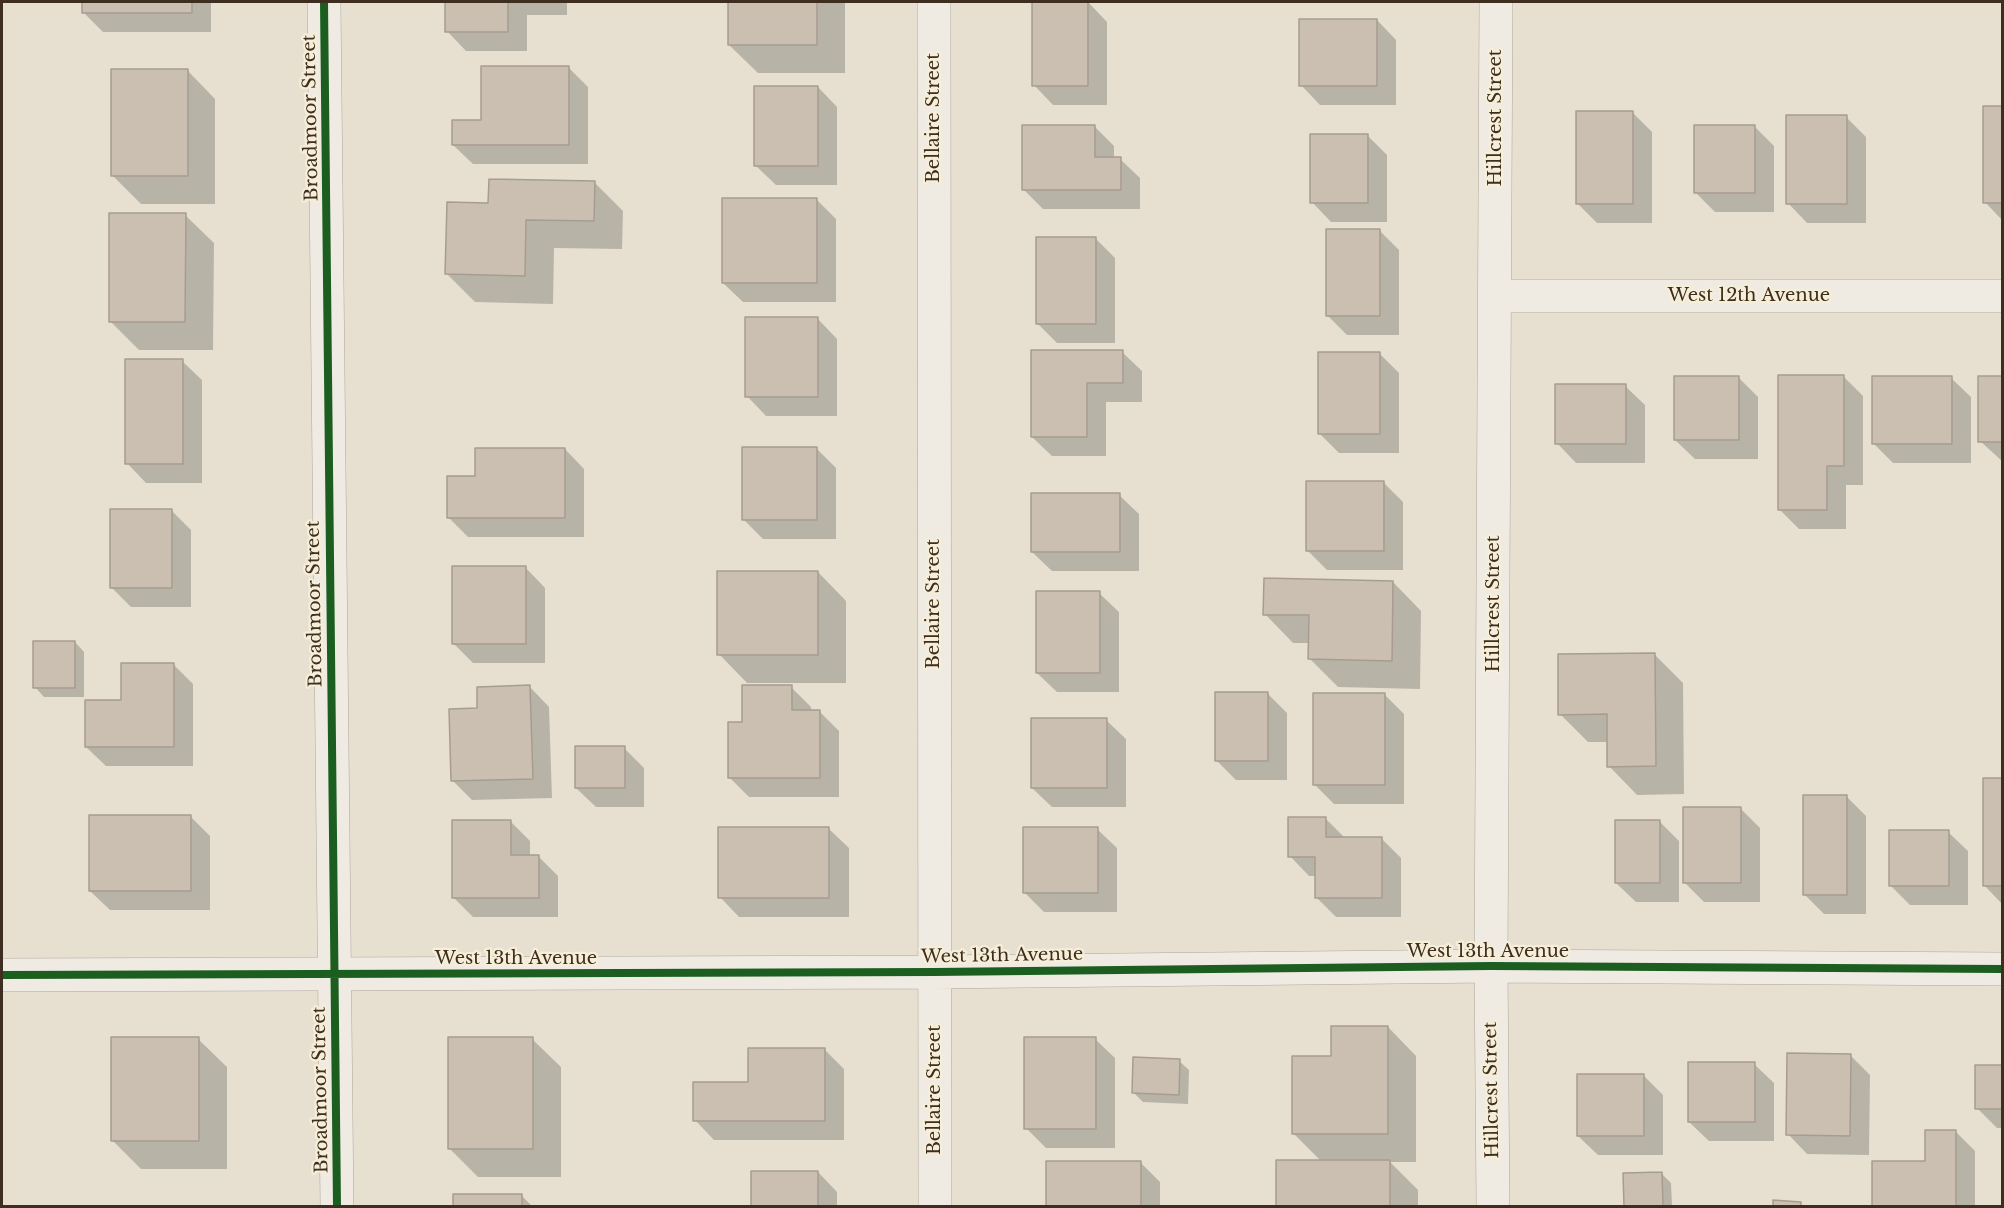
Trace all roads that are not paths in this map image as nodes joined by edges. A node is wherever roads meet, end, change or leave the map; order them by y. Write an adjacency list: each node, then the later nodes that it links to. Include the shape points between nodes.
1 (324, 2): 10 (street, Broadmoor Street)
2 (934, 2): 8 (street, Bellaire Street)
3 (1496, 2): 4 (street, Hillcrest Street)
4 (1496, 296): 5 (street, West 12th Avenue); 6 (street, Hillcrest Street)
5 (2002, 296)
6 (1491, 966): 7 (street, West 13th Avenue); 8 (street, West 13th Avenue); 13 (street, Hillcrest Street)
7 (2002, 969)
8 (934, 972): 10 (street, West 13th Avenue); 12 (street, Bellaire Street)
9 (2, 975): 10 (street, West 13th Avenue)
10 (334, 975): 11 (street, Broadmoor Street)
11 (337, 1206)
12 (936, 1206)
13 (1493, 1206)

